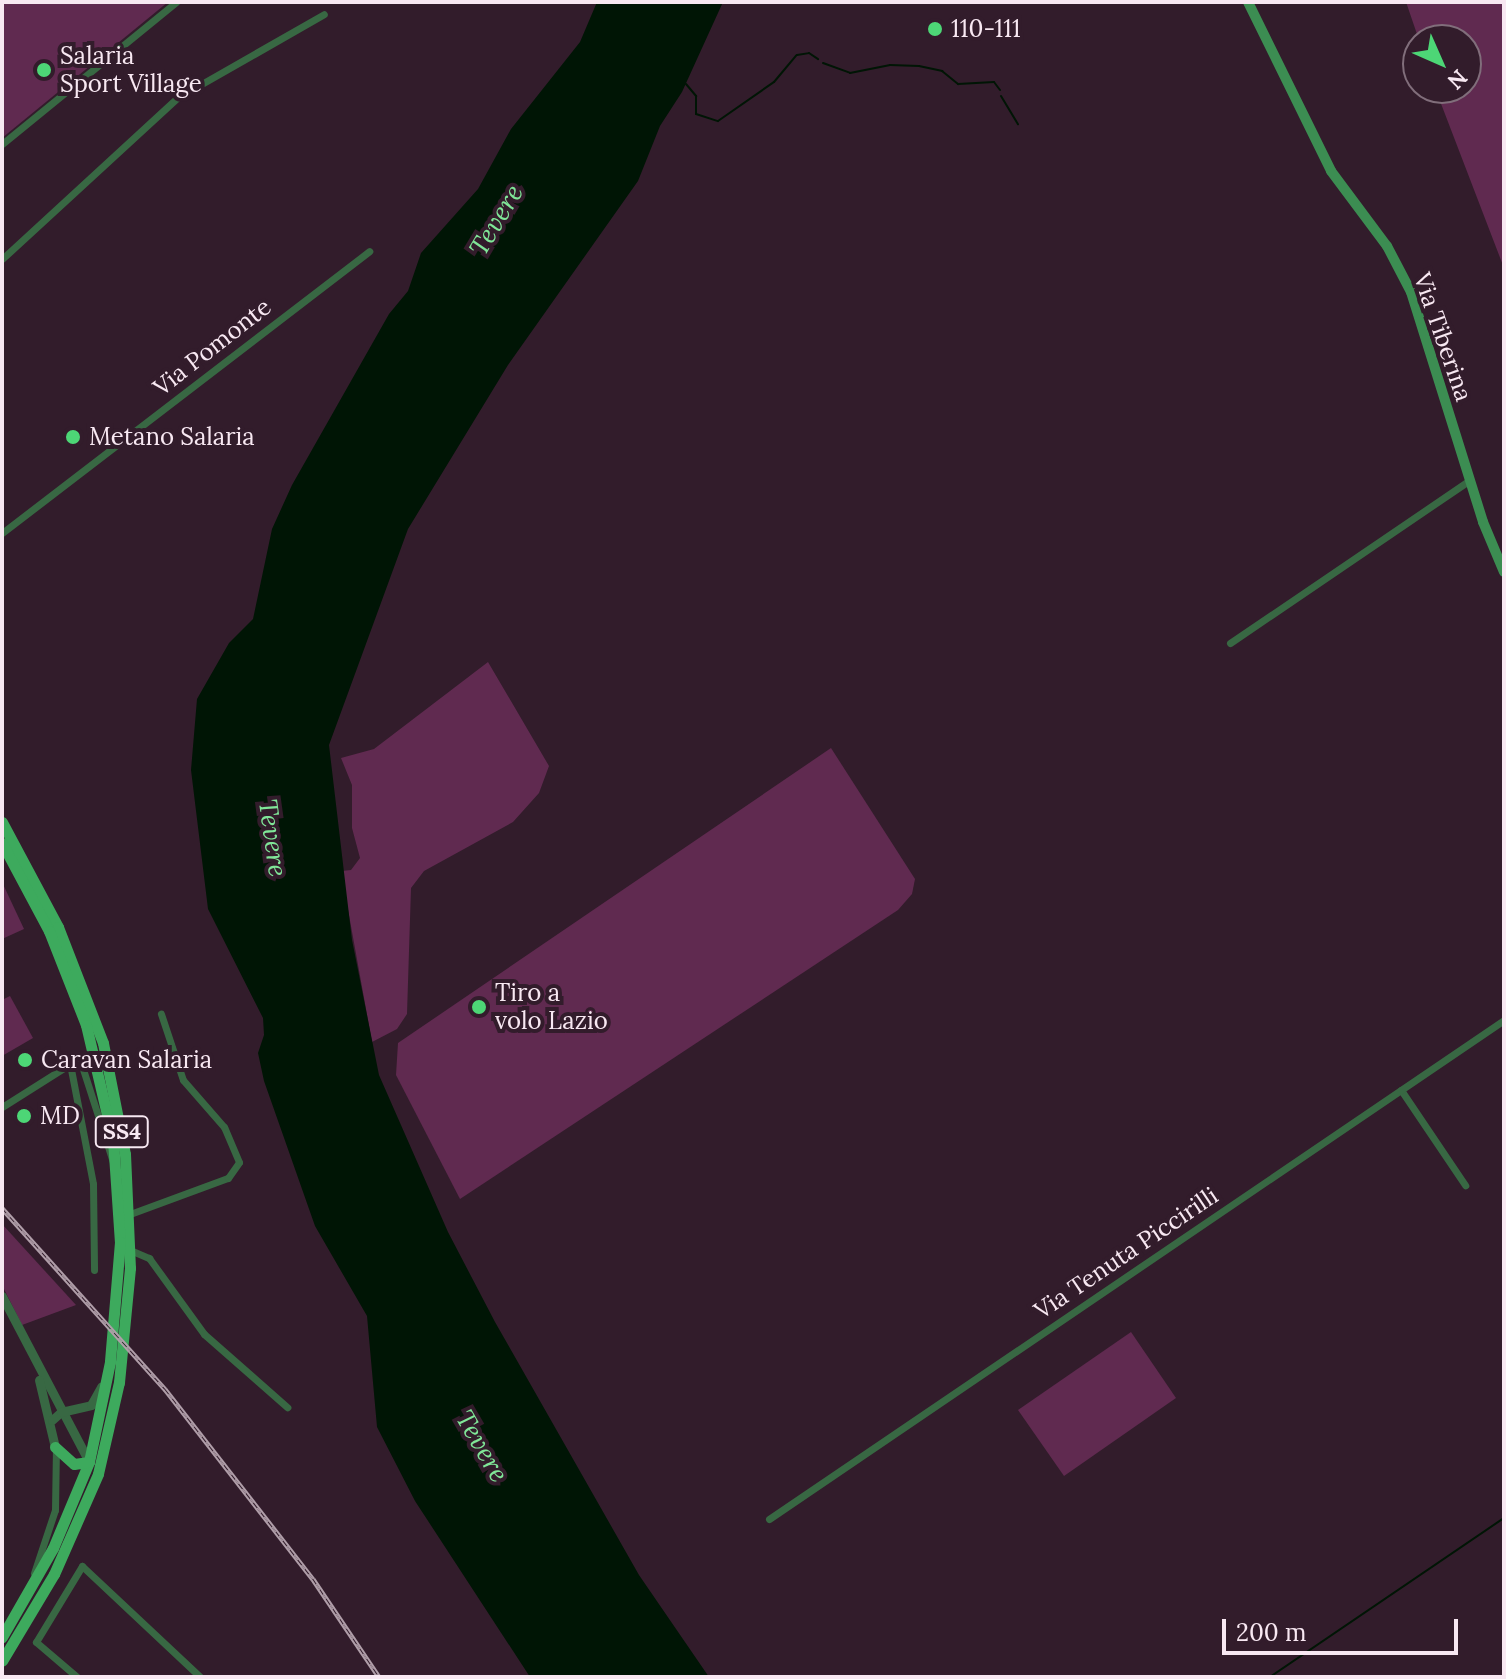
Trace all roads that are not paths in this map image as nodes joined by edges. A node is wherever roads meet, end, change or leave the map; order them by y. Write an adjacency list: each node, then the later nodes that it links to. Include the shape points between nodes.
1 (176, 2): 4 (street)
2 (1248, 2): 7 (main road, Via Tiberina, via 1331,171 1387,246 1411,292)
3 (324, 14): 6 (street, via 184,92)
4 (2, 144)
5 (369, 251): 8 (street, Via Pomonte)
6 (2, 259)
7 (1470, 480): 9 (main road, Via Tiberina); 10 (street)
8 (2, 533)
9 (1504, 572)
10 (1230, 643)
11 (2, 822): 20 (main road, SS4, via 58,927 95,1018 120,1118)
12 (2, 843): 18 (main road, SS4, via 49,931 86,1025)
13 (161, 1014): 20 (street, via 183,1080 224,1127 239,1162 228,1178)
14 (1504, 1020): 16 (street, Via Tenuta Piccirilli)
15 (70, 1064): 17 (street); 18 (street, via 79,1062 86,1069); 22 (street, via 94,1192)
16 (1401, 1090): 19 (street); 31 (street, Via Tenuta Piccirilli)
17 (2, 1107)
18 (116, 1167): 24 (main road, SS4, via 120,1264)
19 (1465, 1185)
20 (130, 1214): 21 (main road, SS4)
21 (130, 1250): 26 (street, via 149,1258 204,1334); 30 (main road, SS4, via 119,1382)
22 (94, 1270)
23 (2, 1296): 25 (street)
24 (110, 1362): 27 (street, via 93,1403); 30 (main road, SS4)
25 (35, 1365): 27 (street); 28 (street)
26 (287, 1407)
27 (61, 1412): 28 (street); 30 (street)
28 (52, 1420): 29 (street)
29 (55, 1447): 30 (main road, via 74,1464); 32 (street, via 55,1510)
30 (95, 1463): 32 (main road, SS4)
31 (769, 1519)
32 (34, 1598): 33 (street); 34 (main road, SS4); 35 (main road, SS4)
33 (55, 1610): 36 (street, via 36,1642); 37 (street, via 82,1566)
34 (2, 1637)
35 (2, 1661)
36 (77, 1677)
37 (200, 1677)

